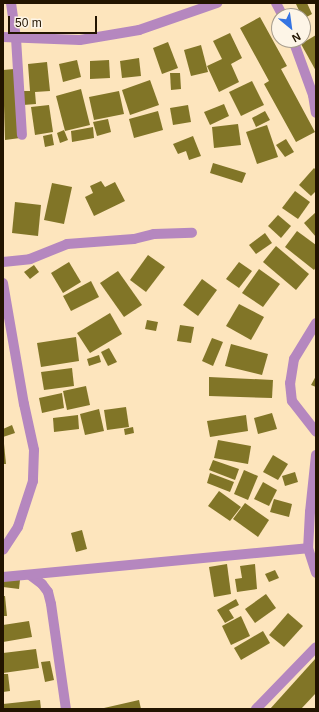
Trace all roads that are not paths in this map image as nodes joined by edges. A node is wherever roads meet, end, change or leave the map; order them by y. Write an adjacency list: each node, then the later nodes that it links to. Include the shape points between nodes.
1 (11, 3): 4 (street)
2 (218, 3): 4 (street, via 139,30 80,40)
3 (3, 37): 4 (street)
4 (16, 38): 7 (street)
5 (296, 48): 6 (street, via 313,95)
6 (316, 113)
7 (22, 134)
8 (192, 233): 9 (street, via 154,234 134,239 67,244 30,259)
9 (3, 262)
10 (3, 284): 15 (street, via 34,450 33,481 18,527)
11 (316, 323): 12 (street, via 294,359 290,383 292,401)
12 (316, 432)
13 (316, 455): 14 (street)
14 (308, 548): 16 (street); 17 (street)
15 (3, 550)
16 (316, 573)
17 (30, 575): 18 (street); 20 (street, via 48,592)
18 (3, 577)
19 (316, 647): 21 (street)
20 (66, 709)
21 (256, 709)

